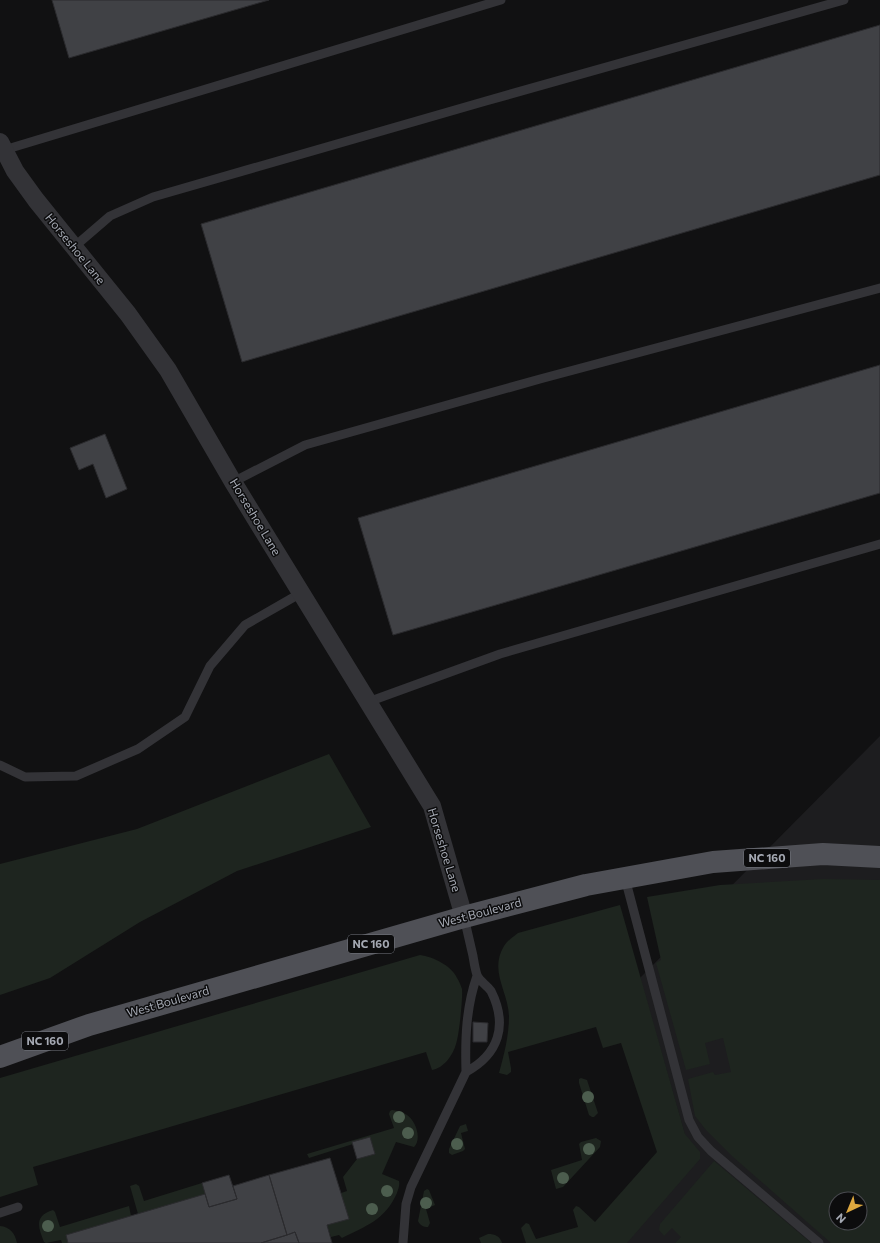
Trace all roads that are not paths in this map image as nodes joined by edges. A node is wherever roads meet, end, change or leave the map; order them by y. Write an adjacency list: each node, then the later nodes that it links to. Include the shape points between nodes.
1 (501, 0): 3 (lane)
2 (844, 0): 4 (lane, via 153,196 110,216)
3 (2, 146): 4 (street, Horseshoe Lane, via 15,171)
4 (74, 247): 6 (street, Horseshoe Lane, via 128,314 168,370)
5 (880, 288): 6 (lane, via 540,378 306,445)
6 (233, 482): 8 (street, Horseshoe Lane)
7 (880, 544): 9 (lane, via 500,654)
8 (301, 593): 9 (street, Horseshoe Lane); 10 (lane, via 245,626 210,666 185,717 138,749 76,776 25,776)
9 (368, 702): 13 (street, Horseshoe Lane, via 432,806)
10 (0, 765)
11 (880, 857): 12 (main road, West Boulevard / NC 160, via 823,854 713,862)
12 (625, 878): 13 (main road, West Boulevard / NC 160, via 586,885); 22 (lane, via 689,1120 698,1137)
13 (464, 917): 14 (lane); 15 (main road, West Boulevard / NC 160)
14 (477, 976): 18 (lane, via 469,1003 465,1043); 18 (lane, via 489,989 495,1001 499,1032 495,1046 486,1058)
15 (89, 1024): 16 (main road, West Boulevard / NC 160); 17 (main road, West Boulevard / NC 160)
16 (0, 1043)
17 (0, 1057)
18 (466, 1072): 21 (lane, via 411,1187 406,1204)
19 (18, 1208): 20 (lane)
20 (0, 1213)
21 (403, 1243)
22 (819, 1243)

